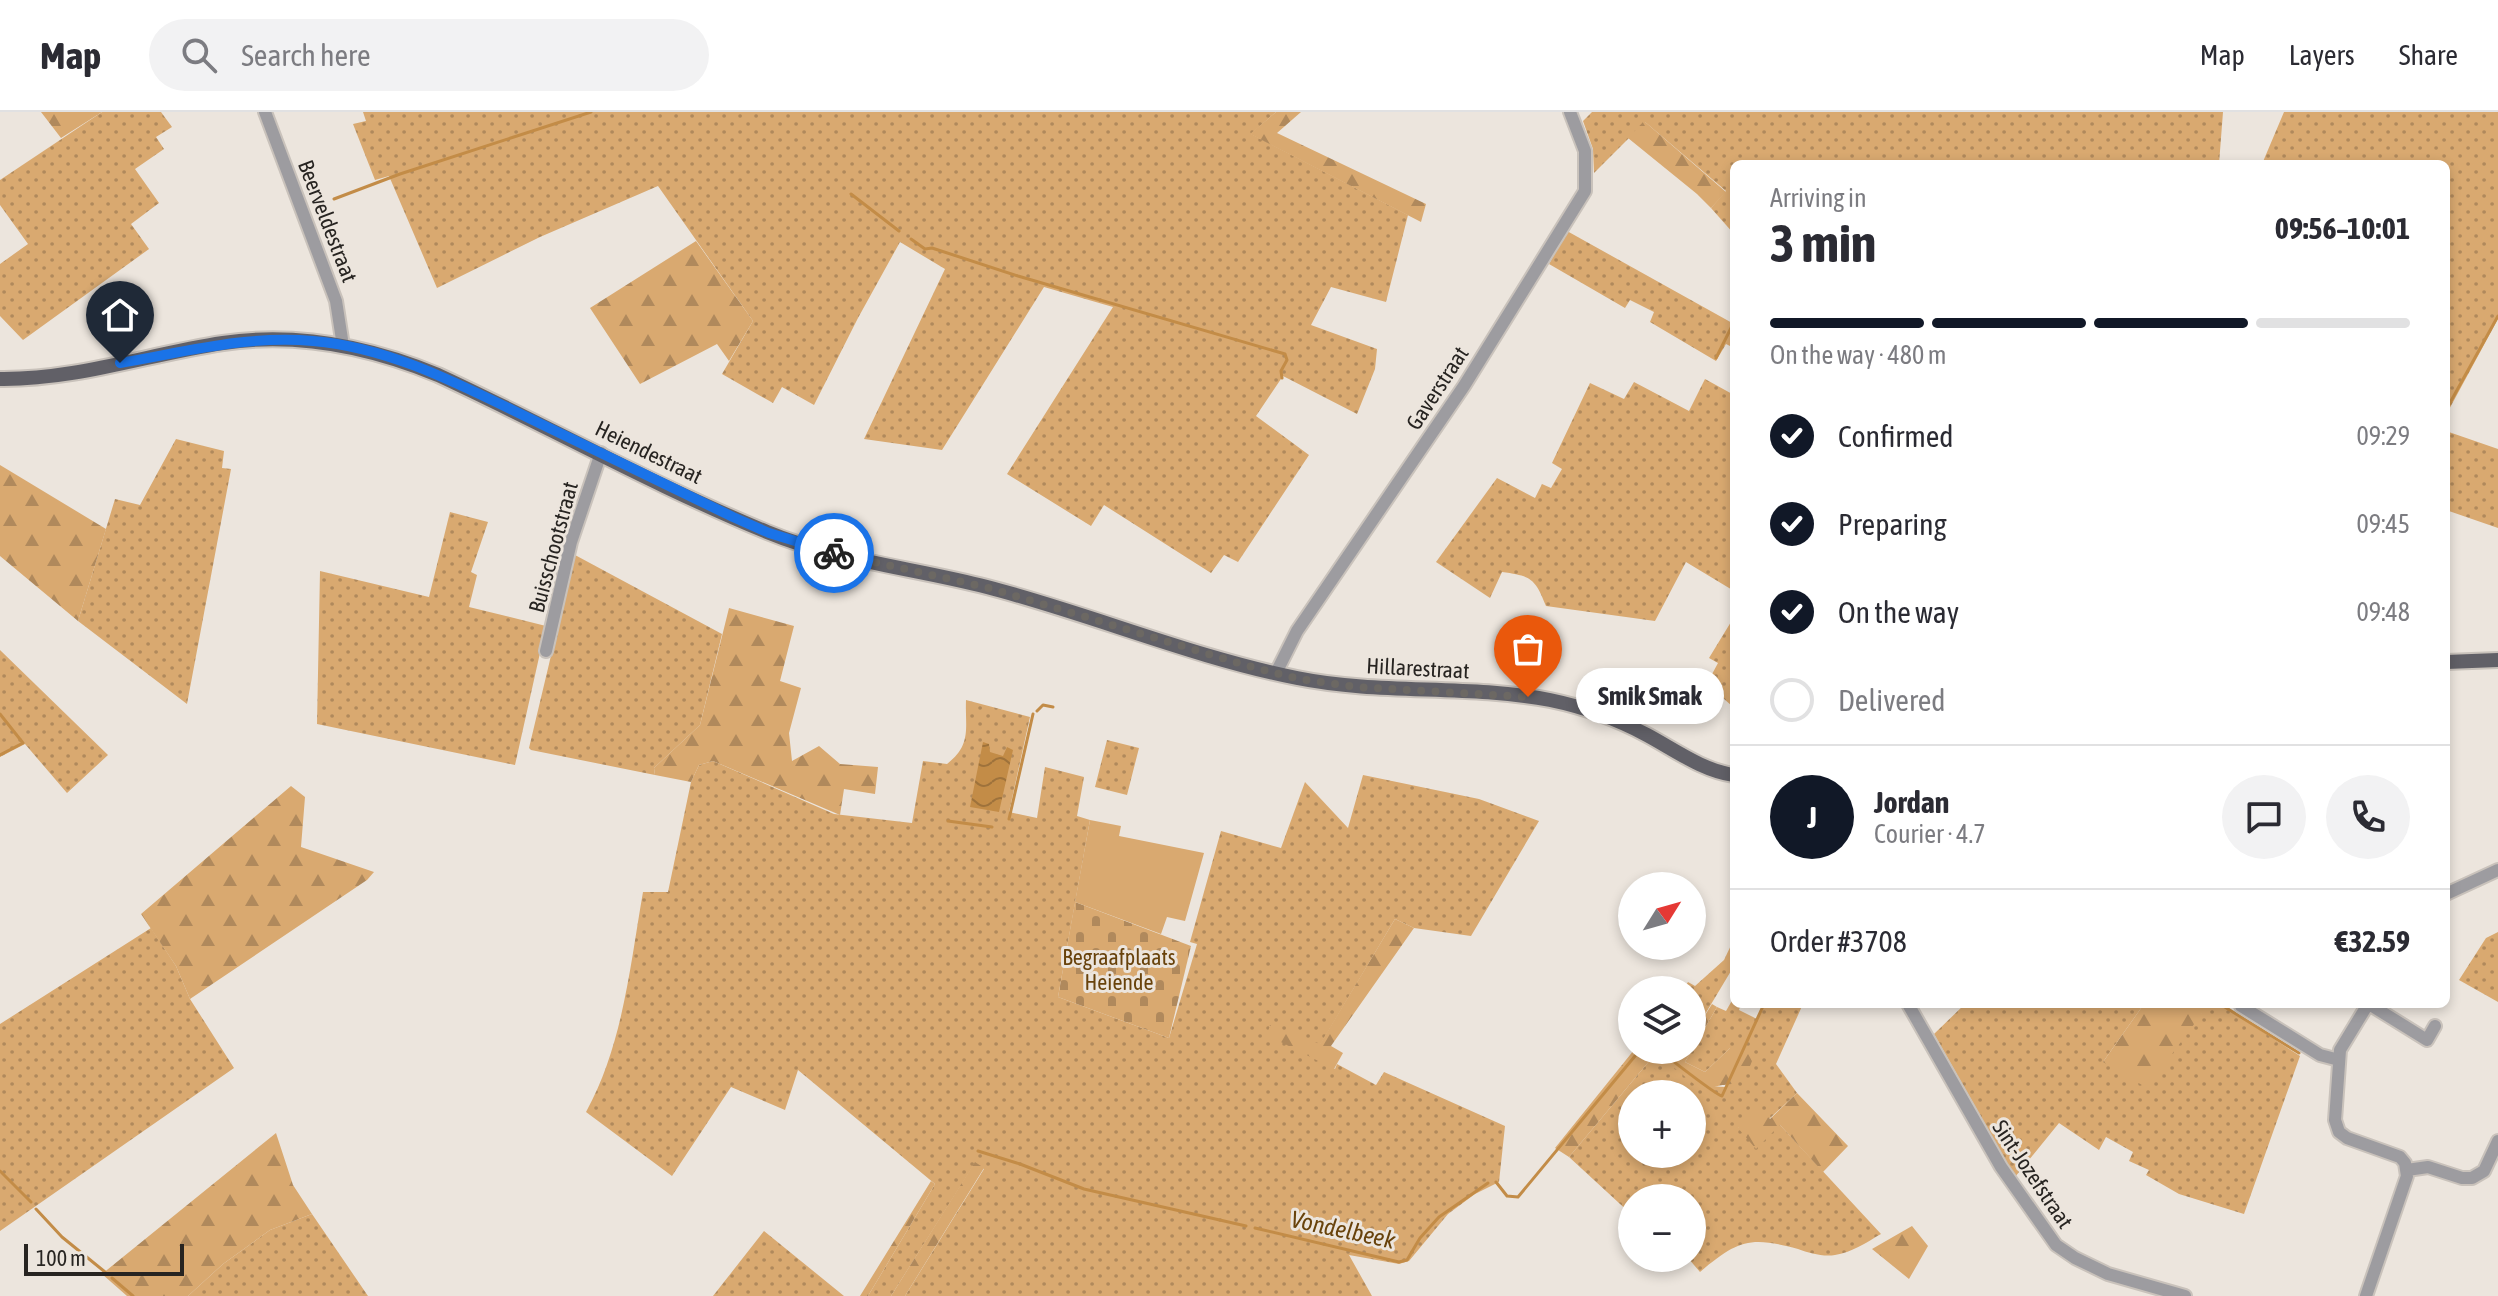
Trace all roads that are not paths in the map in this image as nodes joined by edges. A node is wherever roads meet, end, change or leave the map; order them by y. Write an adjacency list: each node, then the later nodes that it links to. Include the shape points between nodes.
1 (265, 112): 3 (street, Beerveldestraat, via 336,301)
2 (1570, 112): 9 (street, Gaverstraat, via 1585,151 1585,191 1464,386 1297,631)
3 (343, 346): 4 (main road, Heiendestraat, via 314,341 224,342 53,376); 5 (main road, Heiendestraat, via 438,375)
4 (0, 379)
5 (601, 453): 6 (street, Buisschootstraat, via 571,542); 9 (main road, Heiendestraat, via 733,517 811,547 989,588)
6 (546, 651)
7 (2498, 660): 8 (main road)
8 (2450, 662)
9 (1276, 673): 10 (main road, Hillarestraat, via 1357,687 1493,693 1564,703 1607,716)
10 (1730, 774)
11 (2498, 870): 12 (street)
12 (2450, 892)
13 (1910, 1008): 21 (street, Sint-Jozefstraat, via 2001,1167 2056,1245 2108,1274)
14 (2245, 1008): 18 (street, via 2320,1055)
15 (2365, 1008): 18 (street)
16 (2375, 1008): 17 (street, via 2427,1040)
17 (2435, 1026)
18 (2339, 1060): 20 (street, via 2339,1132 2400,1157)
19 (2498, 1141): 20 (street, via 2484,1171 2472,1178 2428,1167)
20 (2407, 1170): 22 (street)
21 (2185, 1296)
22 (2366, 1296)

